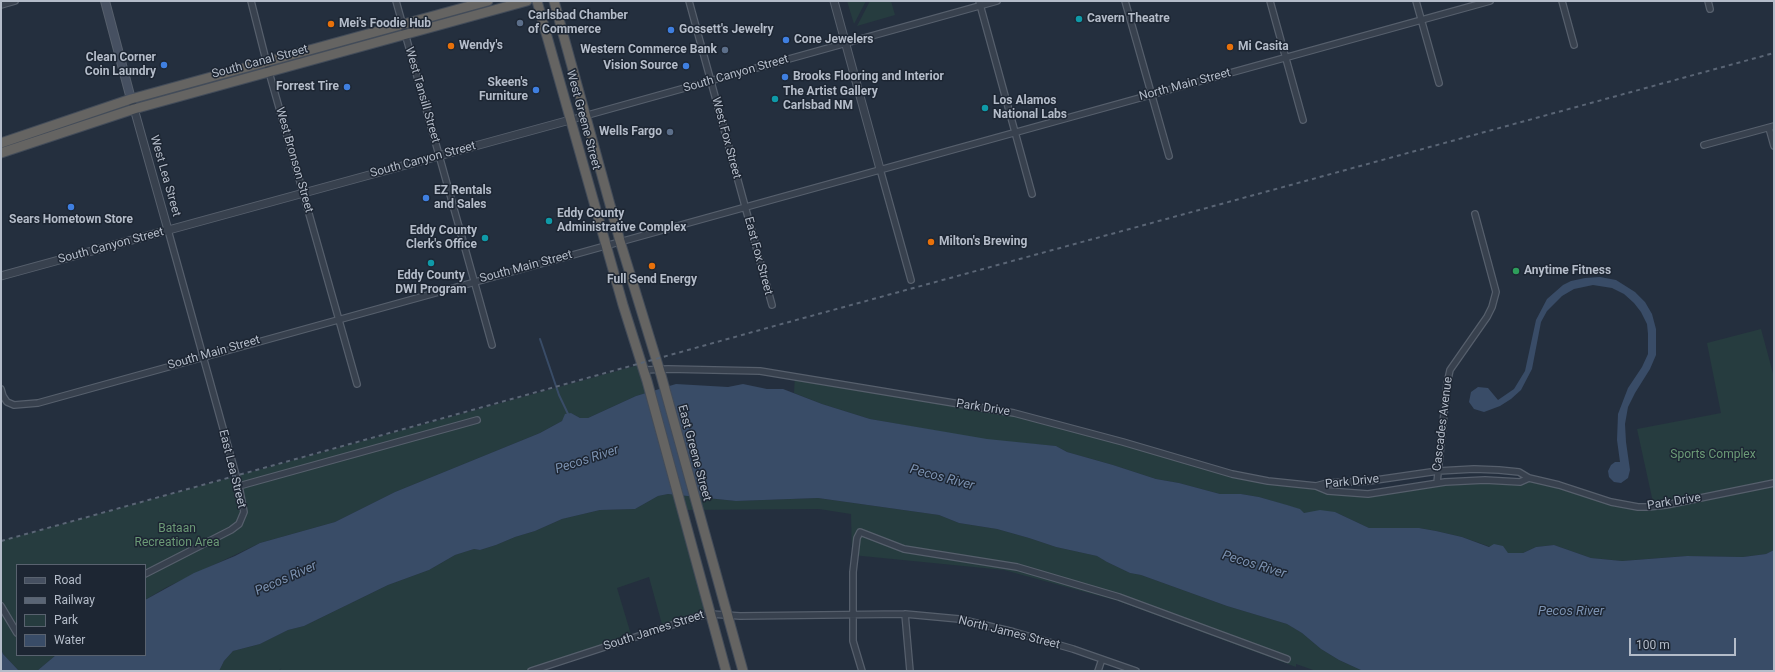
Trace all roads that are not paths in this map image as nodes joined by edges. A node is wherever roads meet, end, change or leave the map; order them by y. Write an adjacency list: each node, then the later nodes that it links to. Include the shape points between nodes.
1 (15, 1): 19 (street)
2 (105, 1): 32 (main road, West Lea Street)
3 (251, 1): 27 (street, West Bronson Street)
4 (396, 1): 22 (street, West Tansill Street)
5 (488, 1): 22 (highway, South Canal Street)
6 (527, 1): 23 (highway, South Canal Street)
7 (537, 1): 35 (highway, West Greene Street)
8 (554, 1): 34 (highway, West Greene Street)
9 (689, 1): 29 (street, West Fox Street)
10 (834, 1): 24 (street)
11 (997, 1): 18 (street, South Canyon Street)
12 (1125, 1): 31 (street)
13 (1270, 1): 26 (street)
14 (1416, 1): 21 (street)
15 (1490, 1): 21 (street, North Main Street)
16 (1562, 1): 25 (street)
17 (1708, 1): 20 (street)
18 (980, 3): 24 (street, South Canyon Street); 38 (street)
19 (1, 5)
20 (1710, 9)
21 (1422, 20): 26 (street, North Main Street); 30 (street)
22 (403, 25): 23 (street, West Tansill Street); 27 (highway, South Canal Street)
23 (405, 35): 28 (highway, South Canal Street); 43 (street, West Tansill Street)
24 (846, 43): 29 (street, South Canyon Street); 45 (street)
25 (1574, 45)
26 (1286, 58): 31 (street, North Main Street); 36 (street)
27 (267, 62): 28 (street, West Bronson Street); 32 (highway, South Canal Street)
28 (269, 72): 33 (highway, South Canal Street); 46 (street, West Bronson Street)
29 (710, 81): 34 (street, South Canyon Street); 48 (street, West Fox Street)
30 (1439, 83)
31 (1151, 94): 38 (street, North Main Street); 44 (street)
32 (132, 99): 33 (street, West Lea Street); 39 (highway, South Canal Street)
33 (134, 109): 42 (highway, South Canal Street); 50 (street, West Lea Street)
34 (586, 116): 35 (street, South Canyon Street); 51 (highway, West Greene Street)
35 (570, 120): 43 (street, South Canyon Street); 52 (highway, West Greene Street)
36 (1303, 120)
37 (1772, 127): 40 (street); 41 (street)
38 (1015, 131): 45 (street, North Main Street); 47 (street)
39 (1, 143)
40 (1704, 145)
41 (1774, 146)
42 (1, 153)
43 (440, 156): 46 (street, South Canyon Street); 55 (street, West Tansill Street)
44 (1169, 156)
45 (880, 169): 48 (street, South Main Street); 54 (street)
46 (303, 192): 50 (street, South Canyon Street); 57 (street, West Bronson Street)
47 (1032, 194)
48 (744, 206): 51 (street, South Main Street); 56 (street, East Fox Street)
49 (1475, 214): 65 (street, Cascades Avenue, via 1496,292 1487,317 1450,370)
50 (168, 230): 53 (street, South Canyon Street); 59 (street, West Lea Street)
51 (620, 241): 52 (street, South Main Street); 60 (highway, East Greene Street)
52 (606, 245): 55 (street, South Main Street); 61 (highway)
53 (1, 276)
54 (911, 280)
55 (475, 281): 57 (street, South Main Street); 58 (street, West Tansill Street)
56 (772, 305)
57 (339, 319): 59 (street, South Main Street); 62 (street, West Bronson Street)
58 (492, 344)
59 (203, 356): 63 (street, South Main Street, via 18,406 10,404); 69 (street, East Lea Street)
60 (660, 369): 61 (street, Park Drive); 70 (street, Park Drive, via 738,369 784,374 1014,413 1232,474); 76 (highway, East Greene Street)
61 (644, 370): 73 (highway)
62 (357, 384)
63 (1, 390)
64 (477, 420): 69 (street)
65 (1438, 471): 66 (street, Park Drive, via 1499,470 1519,472); 67 (street, Cascades Avenue); 70 (street, Park Drive)
66 (1529, 478): 67 (street, Park Drive, via 1520,482 1485,480); 68 (street, Park Drive, via 1559,484 1617,503 1648,507)
67 (1436, 483): 70 (street, Park Drive, via 1368,494 1328,491)
68 (1774, 483)
69 (239, 486): 71 (street, East Lea Street, via 244,512 239,524 232,530)
70 (1316, 486)
71 (146, 573)
72 (1, 606): 77 (street)
73 (711, 614): 76 (street, South James Street); 80 (street, South James Street); 81 (highway)
74 (853, 614): 75 (street, North James Street); 76 (street, South James Street); 79 (street, via 854,555 856,538 862,533 904,549 1017,567 1112,595); 83 (street, via 853,641)
75 (905, 614): 78 (street, North James Street, via 959,619 986,625); 84 (street)
76 (727, 615): 82 (highway, East Greene Street)
77 (16, 631)
78 (1102, 659): 85 (street); 86 (street, North James Street)
79 (1287, 659)
80 (530, 671)
81 (726, 671)
82 (743, 671)
83 (862, 671)
84 (910, 671)
85 (1098, 671)
86 (1136, 671)

